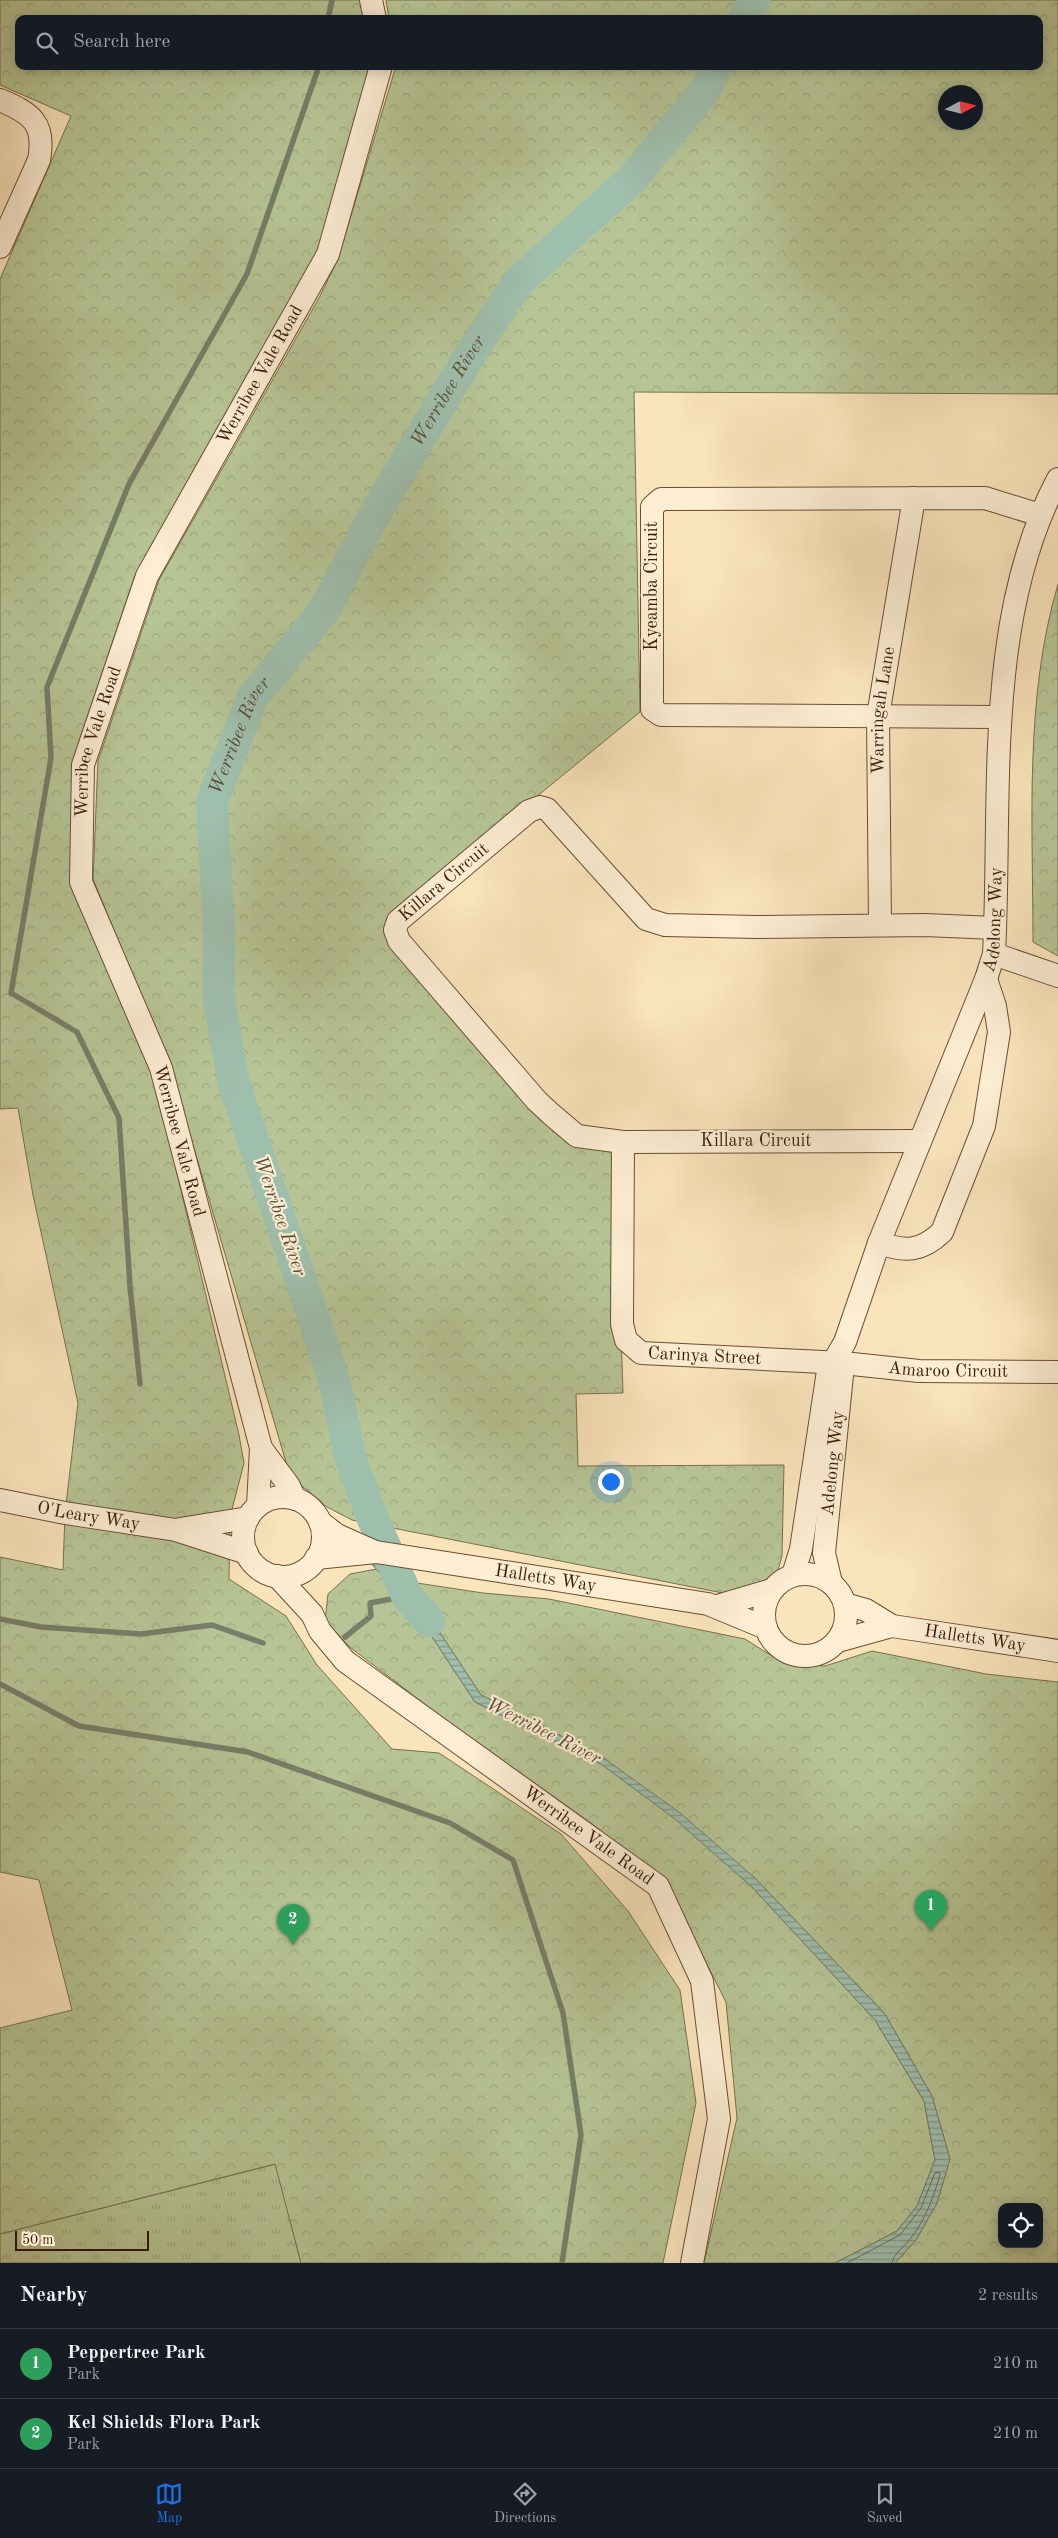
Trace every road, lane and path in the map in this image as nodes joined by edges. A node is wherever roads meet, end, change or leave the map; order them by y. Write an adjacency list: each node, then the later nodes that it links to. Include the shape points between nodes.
1 (372, 0): 2 (street)
2 (374, 15)
3 (380, 70): 21 (street, Werribee Vale Road, via 328,254 147,576 83,766 81,882 161,1068)
4 (0, 100): 5 (street, via 21,109 35,121 42,146 39,160)
5 (0, 247)
6 (1058, 479): 8 (street, Adelong Way)
7 (914, 498): 8 (street, Kyeamba Circuit, via 984,498); 9 (street, Warringah Lane); 9 (street, Kyeamba Circuit, via 661,499 652,507 652,709 661,715)
8 (1040, 515): 10 (street, Adelong Way, via 1025,563 1008,641)
9 (878, 716): 10 (street, Kyeamba Circuit); 11 (street, Warringah Lane)
10 (1000, 717): 12 (street, Adelong Way)
11 (880, 925): 12 (street, Killara Circuit); 17 (street, Killara Circuit, via 665,925 646,919 547,809 540,807 529,811 398,921 395,930 399,941 537,1101 576,1136)
12 (995, 928): 13 (street, Adelong Way)
13 (994, 954): 14 (street); 15 (street, Adelong Way)
14 (1058, 976)
15 (986, 979): 16 (street, Adelong Way); 18 (street, via 999,1032 984,1126 942,1232 931,1242 916,1248 898,1250)
16 (920, 1140): 17 (street, Killara Circuit); 18 (street, Adelong Way)
17 (622, 1142): 19 (street, Carinya Street, via 622,1324 626,1340 634,1348 641,1353)
18 (879, 1243): 19 (street, Adelong Way)
19 (840, 1358): 20 (street, Amaroo Circuit, via 919,1371); 30 (street, Adelong Way, via 828,1371 801,1549); 32 (street, Adelong Way, via 824,1553)
20 (1058, 1372)
21 (261, 1448): 22 (street, Werribee Vale Road); 24 (street, Werribee Vale Road)
22 (295, 1499): 24 (street, via 269,1499); 25 (street, via 305,1504)
23 (0, 1500): 26 (street, O'Leary Way)
24 (253, 1512): 26 (street, O'Leary Way); 28 (street, via 243,1536)
25 (320, 1522): 27 (street, Halletts Way, via 337,1535); 29 (street, via 321,1546)
26 (176, 1530): 28 (street, O'Leary Way)
27 (376, 1552): 29 (street, Halletts Way); 35 (street, Halletts Way)
28 (246, 1553): 31 (street, via 259,1569)
29 (312, 1563): 31 (street, via 293,1575); 36 (street, Werribee Vale Road)
30 (793, 1575): 32 (street, via 807,1573); 33 (street)
31 (277, 1576): 36 (street, Werribee Vale Road)
32 (831, 1583): 34 (street)
33 (772, 1590): 35 (street); 38 (street, via 766,1602)
34 (845, 1604): 37 (street, Halletts Way, via 866,1610); 39 (street, via 844,1630)
35 (717, 1606): 38 (street)
36 (312, 1614): 41 (street, Werribee Vale Road, via 320,1631 345,1661 658,1886 702,1981 719,2119)
37 (892, 1626): 39 (street, Halletts Way); 40 (street, Halletts Way)
38 (766, 1628): 39 (street, via 772,1640 792,1654 805,1656 822,1652)
39 (838, 1641)
40 (1058, 1651)
41 (692, 2263)

